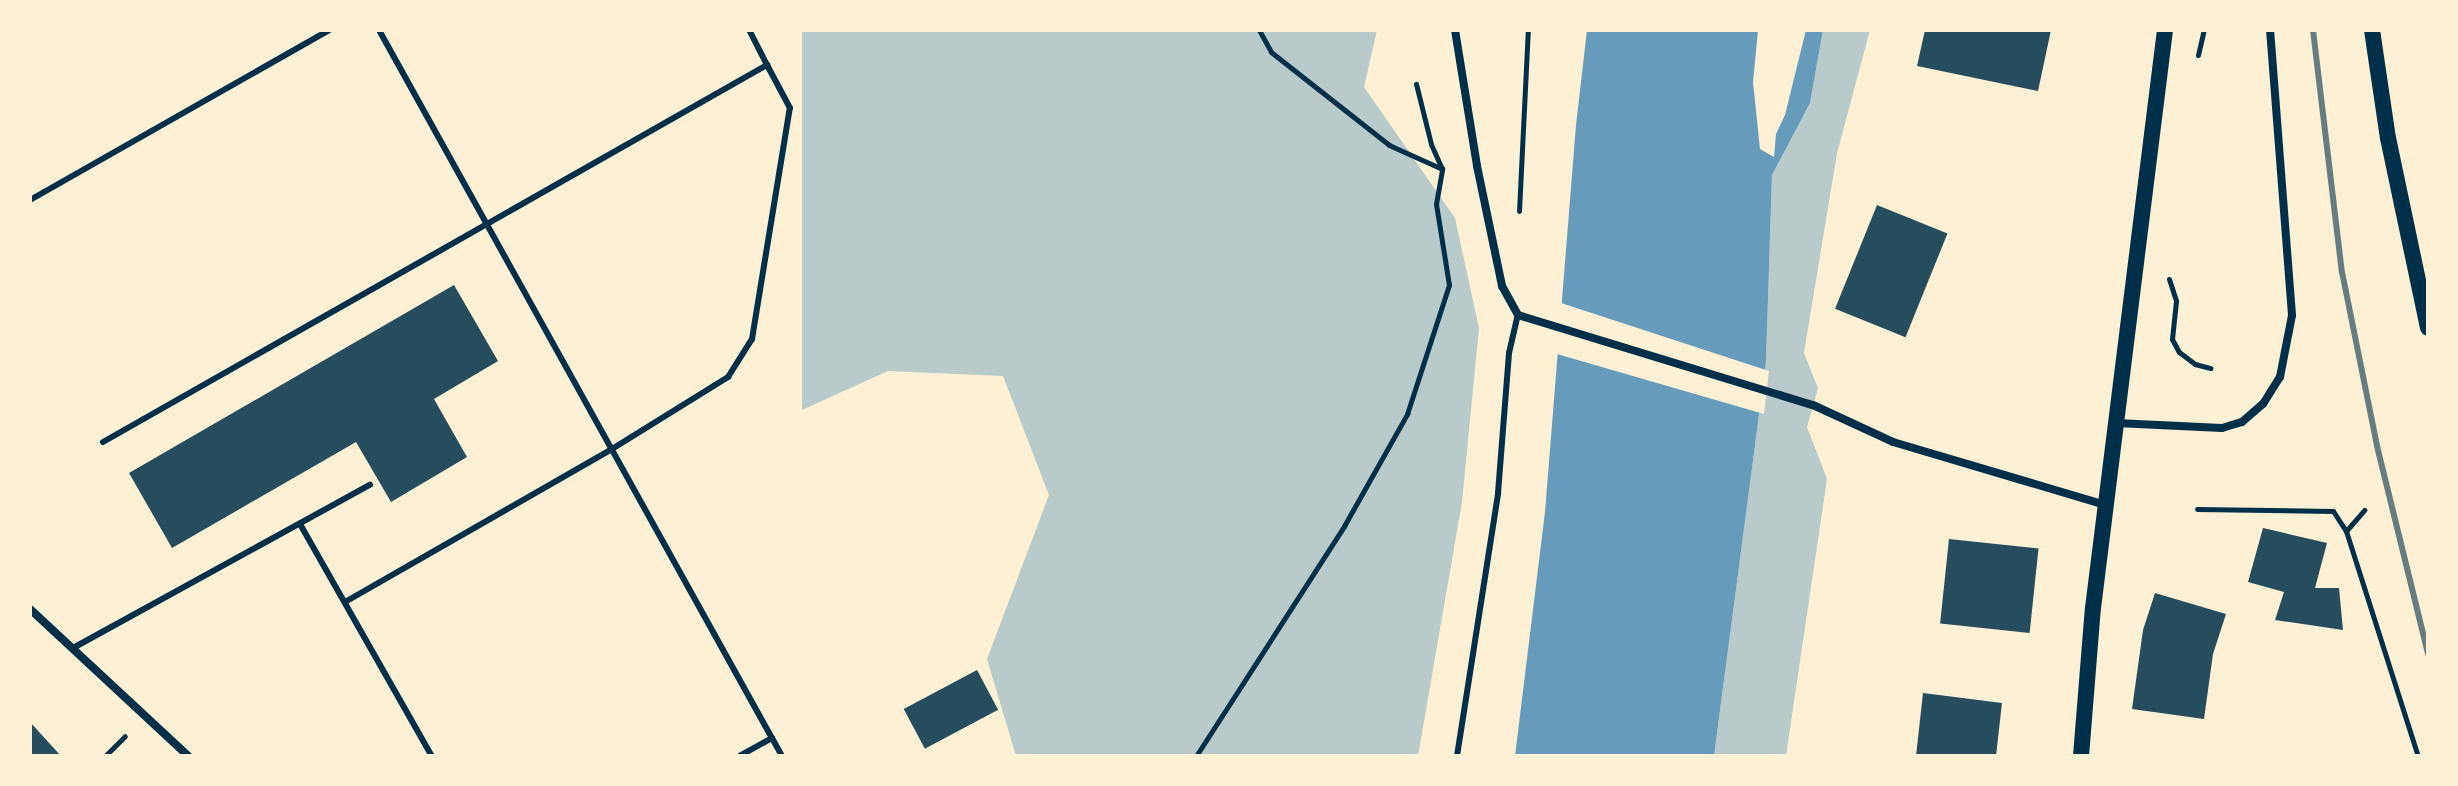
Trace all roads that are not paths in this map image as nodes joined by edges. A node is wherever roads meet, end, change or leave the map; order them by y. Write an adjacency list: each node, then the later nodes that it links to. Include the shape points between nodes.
1 (329, 30): 9 (lane)
2 (379, 30): 10 (lane)
3 (749, 30): 8 (lane)
4 (1455, 30): 11 (street, via 1502,286)
5 (2165, 30): 13 (main road)
6 (2270, 30): 13 (street, via 2292,315 2280,377 2263,404 2242,422 2222,428)
7 (2372, 30): 12 (main road)
8 (767, 65): 10 (lane); 15 (lane, via 790,108 752,339 728,377)
9 (30, 200)
10 (487, 224): 14 (lane); 15 (lane)
11 (1518, 315): 17 (street, via 1813,405 1893,442); 27 (lane, via 1509,353 1498,493)
12 (2428, 328)
13 (2115, 423): 17 (main road)
14 (103, 442)
15 (612, 449): 19 (lane); 22 (lane)
16 (370, 485): 18 (lane)
17 (2106, 505): 28 (main road)
18 (300, 524): 19 (lane); 21 (lane)
19 (345, 602): 24 (lane)
20 (30, 609): 21 (street)
21 (73, 648): 23 (street)
22 (772, 738): 25 (lane); 26 (lane)
23 (188, 756)
24 (432, 756)
25 (740, 756)
26 (782, 756)
27 (1457, 756)
28 (2081, 756)

